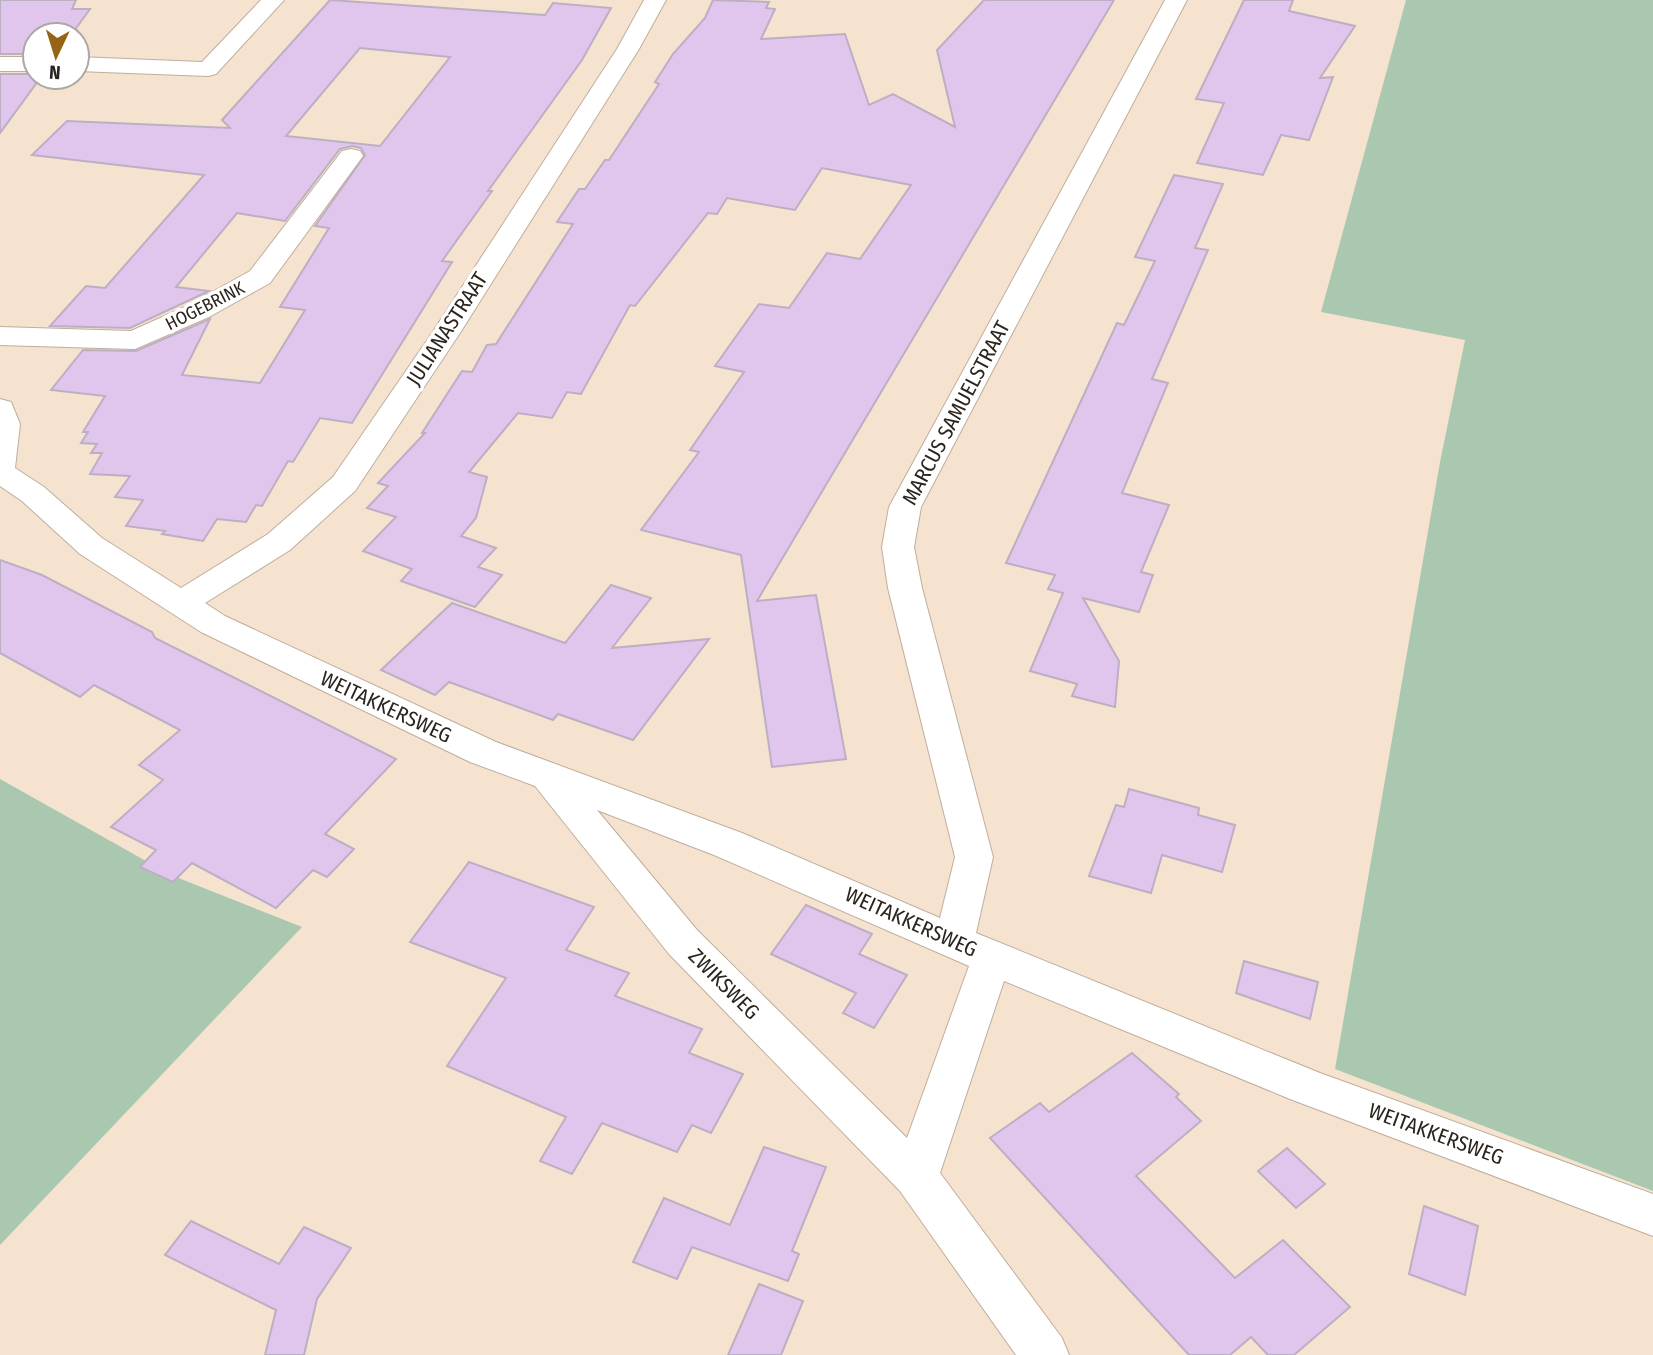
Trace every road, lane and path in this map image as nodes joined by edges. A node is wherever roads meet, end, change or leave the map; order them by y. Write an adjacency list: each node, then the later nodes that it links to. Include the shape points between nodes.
1 (273, 0): 6 (street, via 208,69)
2 (655, 0): 12 (street, JULIANASTRAAT, via 446,333 344,484 279,542)
3 (1176, 0): 14 (street, MARCUS SAMUELSTRAAT, via 905,507 898,547 905,588 974,857)
4 (0, 64): 5 (street)
5 (21, 64)
6 (91, 65)
7 (351, 156): 8 (street, HOGEBRINK, via 260,277 199,311 135,340)
8 (0, 336)
9 (0, 408): 10 (street, via 5,424)
10 (0, 467)
11 (0, 472): 12 (street, via 33,494 91,546)
12 (180, 604): 13 (street, WEITAKKERSWEG, via 483,752)
13 (548, 777): 14 (street, WEITAKKERSWEG, via 728,844); 16 (street, ZWIKSWEG, via 683,942)
14 (955, 940): 15 (street, WEITAKKERSWEG)
15 (992, 958): 16 (street); 17 (street, WEITAKKERSWEG, via 1305,1086)
16 (916, 1177): 18 (street, ZWIKSWEG)
17 (1653, 1215)
18 (1045, 1355)

